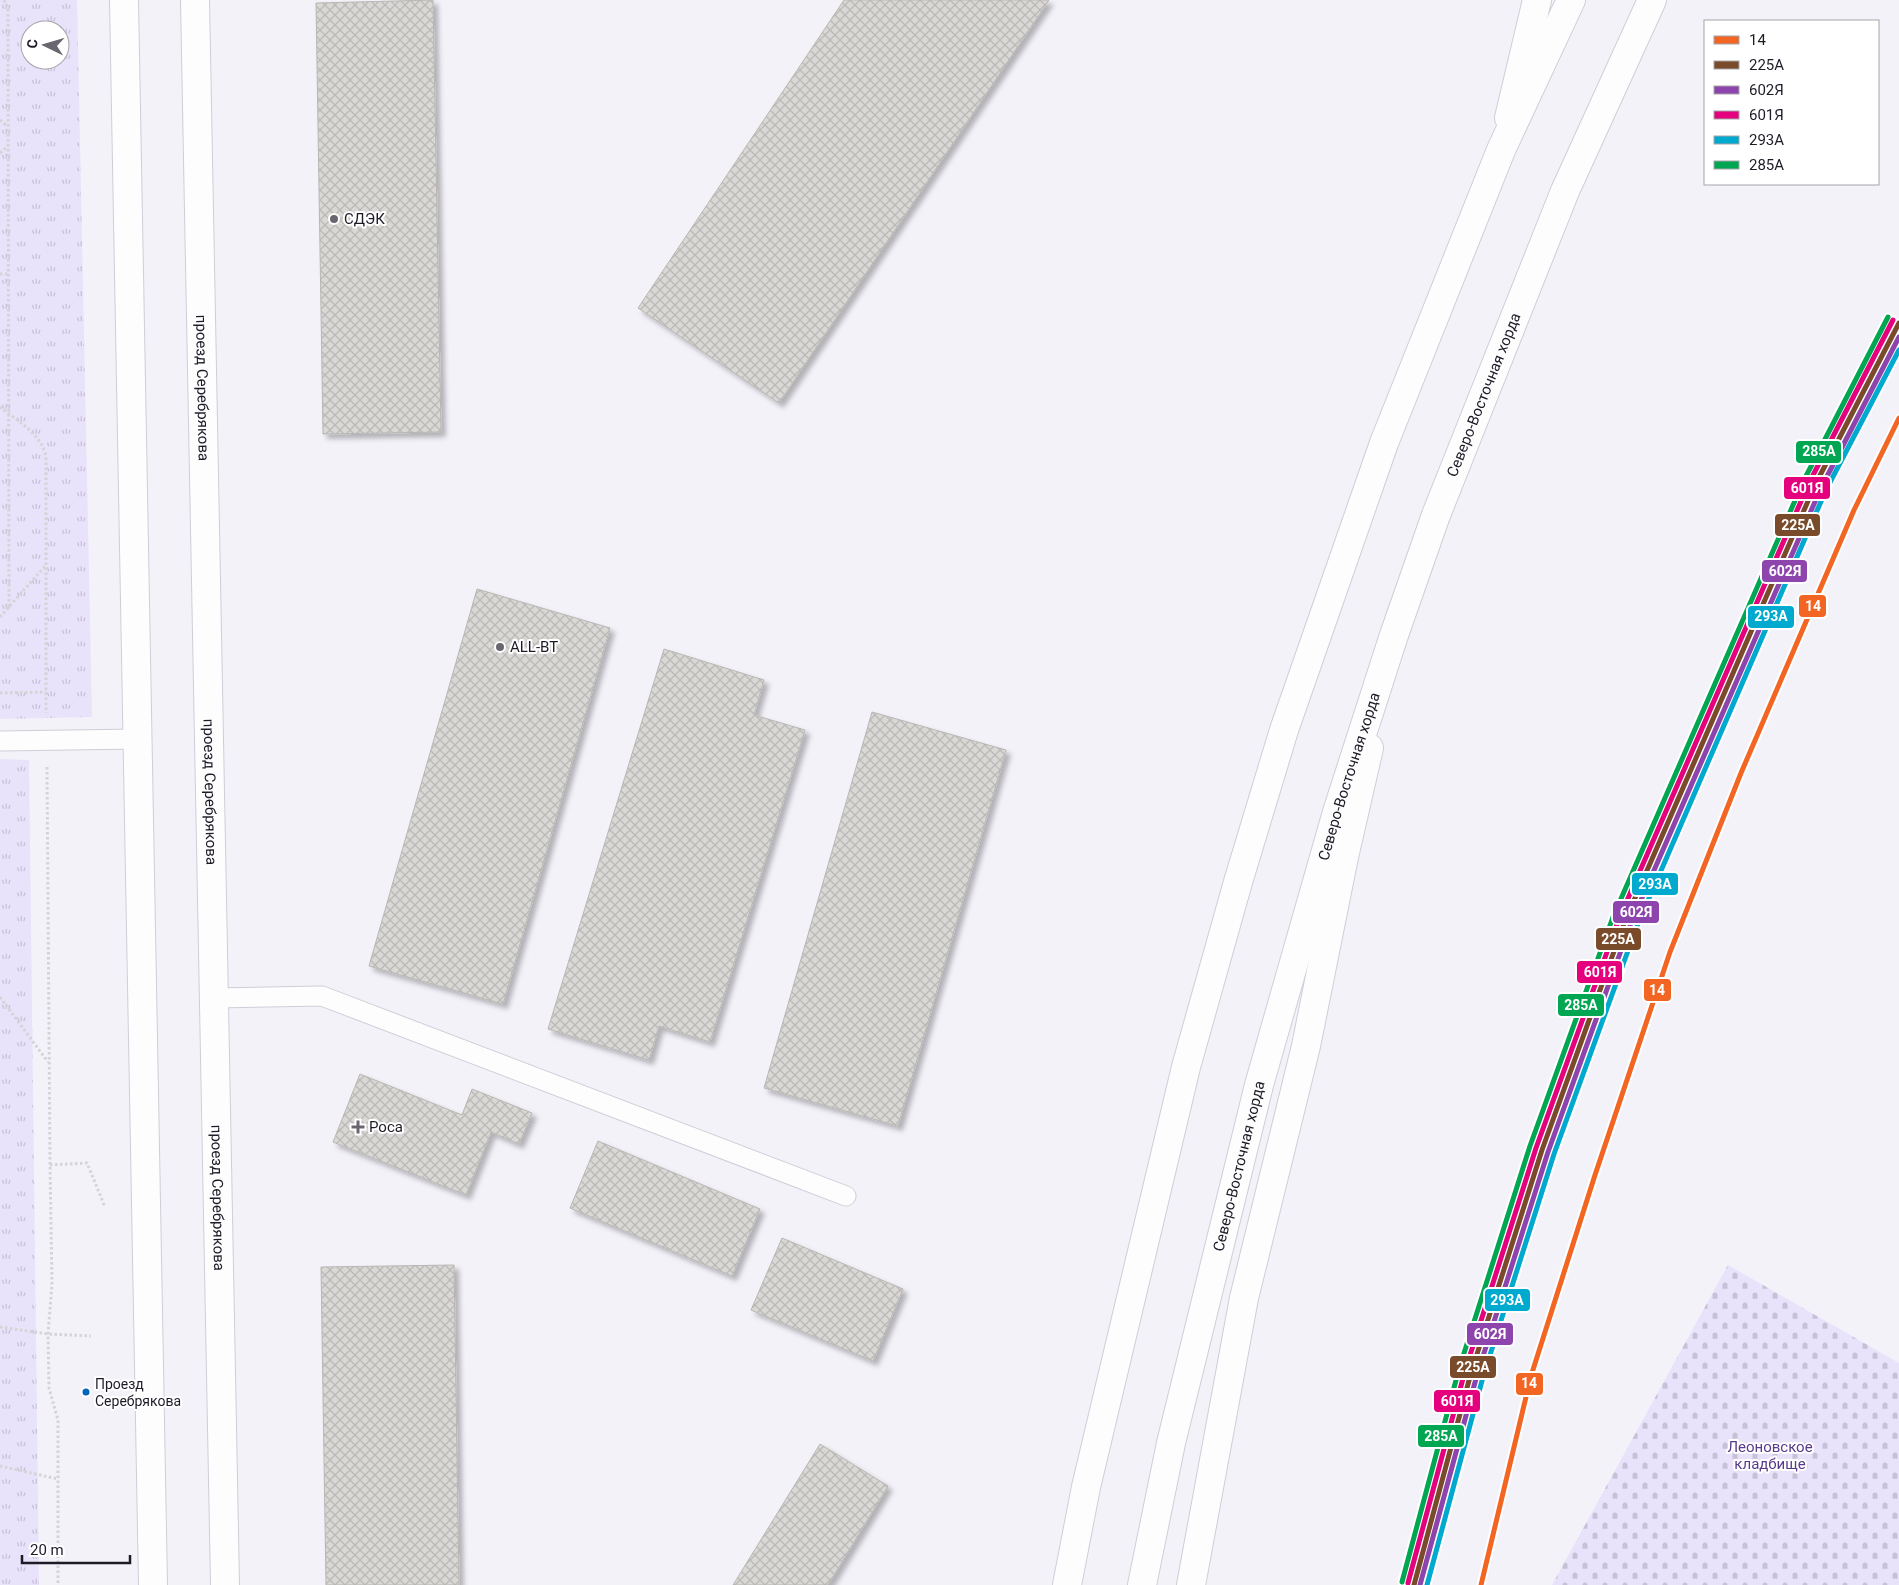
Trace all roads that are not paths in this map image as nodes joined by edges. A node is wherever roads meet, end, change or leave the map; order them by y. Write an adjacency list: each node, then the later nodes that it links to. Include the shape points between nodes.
1 (124, 0): 8 (main road)
2 (196, 0): 10 (main road, проезд Серебрякова)
3 (1537, 0): 6 (main road)
4 (1571, 0): 6 (main road)
5 (1652, 0): 7 (main road, Северо-Восточная хорда, via 1565,190 1436,515)
6 (1501, 150): 14 (main road, via 1384,443 1278,749 1186,1066 1086,1487)
7 (1394, 635): 15 (main road, Северо-Восточная хорда, via 1337,812 1259,1086 1171,1443); 16 (main road, via 1306,1046 1244,1298)
8 (138, 739): 9 (lane); 12 (main road)
9 (0, 741)
10 (214, 998): 11 (lane, via 322,996); 13 (main road, проезд Серебрякова)
11 (846, 1196)
12 (153, 1585)
13 (225, 1585)
14 (1067, 1585)
15 (1142, 1585)
16 (1191, 1585)

